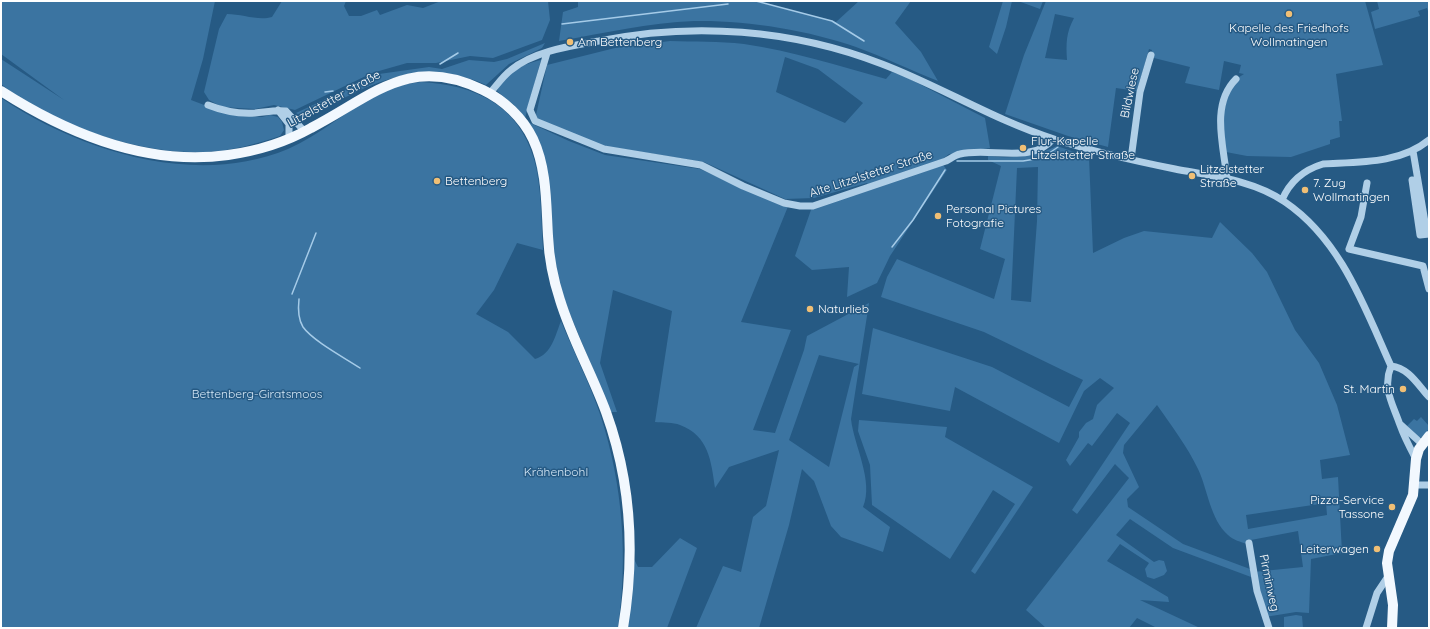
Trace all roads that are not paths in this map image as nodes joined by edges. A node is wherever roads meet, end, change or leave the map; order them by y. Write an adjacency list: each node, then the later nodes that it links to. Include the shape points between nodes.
1 (547, 53): 5 (street, via 513,68); 10 (street, via 613,38 661,31 717,30 790,38 882,64); 10 (street, Alte Litzelstetter Straße, via 530,110 535,121 604,149 701,165 784,203 800,206 813,206 946,161 959,154 1028,152 1047,147)
2 (1151, 55): 13 (street, Bildwiese, via 1140,92)
3 (1236, 79): 14 (street, via 1224,98 1221,123)
4 (1, 91): 9 (main road, Litzelstetter Straße, via 54,122 88,136 145,152 194,157 222,156 254,151)
5 (490, 93): 8 (main road, Litzelstetter Straße, via 457,80 436,76 408,78 384,85); 31 (main road, Litzelstetter Straße, via 523,123 540,157 553,278 570,330 606,413 617,450 625,488 630,548)
6 (208, 105): 7 (street, via 226,112)
7 (278, 110): 8 (street, via 286,111); 9 (street, via 288,124)
8 (305, 132): 9 (main road, Litzelstetter Straße)
9 (289, 139)
10 (1053, 139): 13 (street)
11 (1429, 140): 12 (street)
12 (1413, 151): 16 (street, via 1375,160 1316,166 1293,181); 17 (street, via 1418,181 1412,180 1420,235)
13 (1131, 159): 14 (street)
14 (1227, 179): 16 (street, via 1262,190)
15 (1368, 183): 18 (street, via 1361,217)
16 (1282, 200): 19 (street, via 1311,223)
17 (1428, 234)
18 (1349, 249): 19 (street); 20 (street, via 1423,266)
19 (1337, 256): 21 (street, via 1358,294)
20 (1429, 289)
21 (1391, 366): 22 (street, via 1410,374); 23 (street, via 1387,389)
22 (1429, 397)
23 (1401, 427): 25 (street); 26 (street)
24 (1429, 436): 25 (main road)
25 (1421, 446): 26 (main road)
26 (1416, 459): 27 (main road)
27 (1415, 485): 28 (street); 30 (main road, via 1410,504 1389,551)
28 (1429, 485)
29 (1249, 543): 32 (street, Pirminweg, via 1257,591)
30 (1389, 575): 33 (street, via 1377,593); 34 (main road, via 1393,604)
31 (623, 628)
32 (1269, 628)
33 (1366, 628)
34 (1392, 628)

